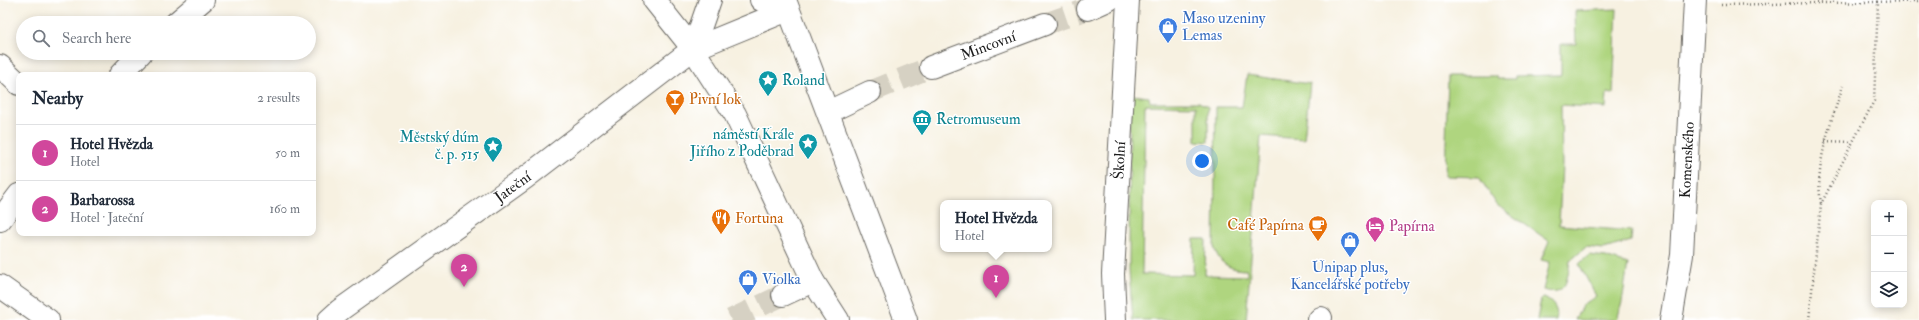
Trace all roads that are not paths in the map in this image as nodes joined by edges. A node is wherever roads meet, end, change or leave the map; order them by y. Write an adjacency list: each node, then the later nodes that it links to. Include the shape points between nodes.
1 (203, 0): 10 (street)
2 (654, 0): 12 (street)
3 (710, 0): 12 (street)
4 (761, 0): 8 (street)
5 (1108, 0): 9 (street)
6 (1128, 0): 29 (street, Školní, via 1113,274)
7 (1695, 3): 30 (street, Komenského, via 1682,255)
8 (786, 5): 12 (street); 19 (street)
9 (1088, 9)
10 (184, 16)
11 (1045, 24): 15 (street, Mincovní)
12 (693, 49): 22 (street, via 735,114); 26 (street, Jateční, via 525,178)
13 (134, 60): 16 (street)
14 (0, 66): 17 (street)
15 (931, 67)
16 (123, 72)
17 (16, 81)
18 (870, 92): 19 (street)
19 (828, 112): 28 (street)
20 (16, 199): 21 (street)
21 (0, 220)
22 (813, 281): 24 (street); 27 (street)
23 (0, 286): 25 (street)
24 (783, 295)
25 (48, 320)
26 (329, 320)
27 (838, 320)
28 (906, 320)
29 (1115, 320)
30 (1671, 320)

